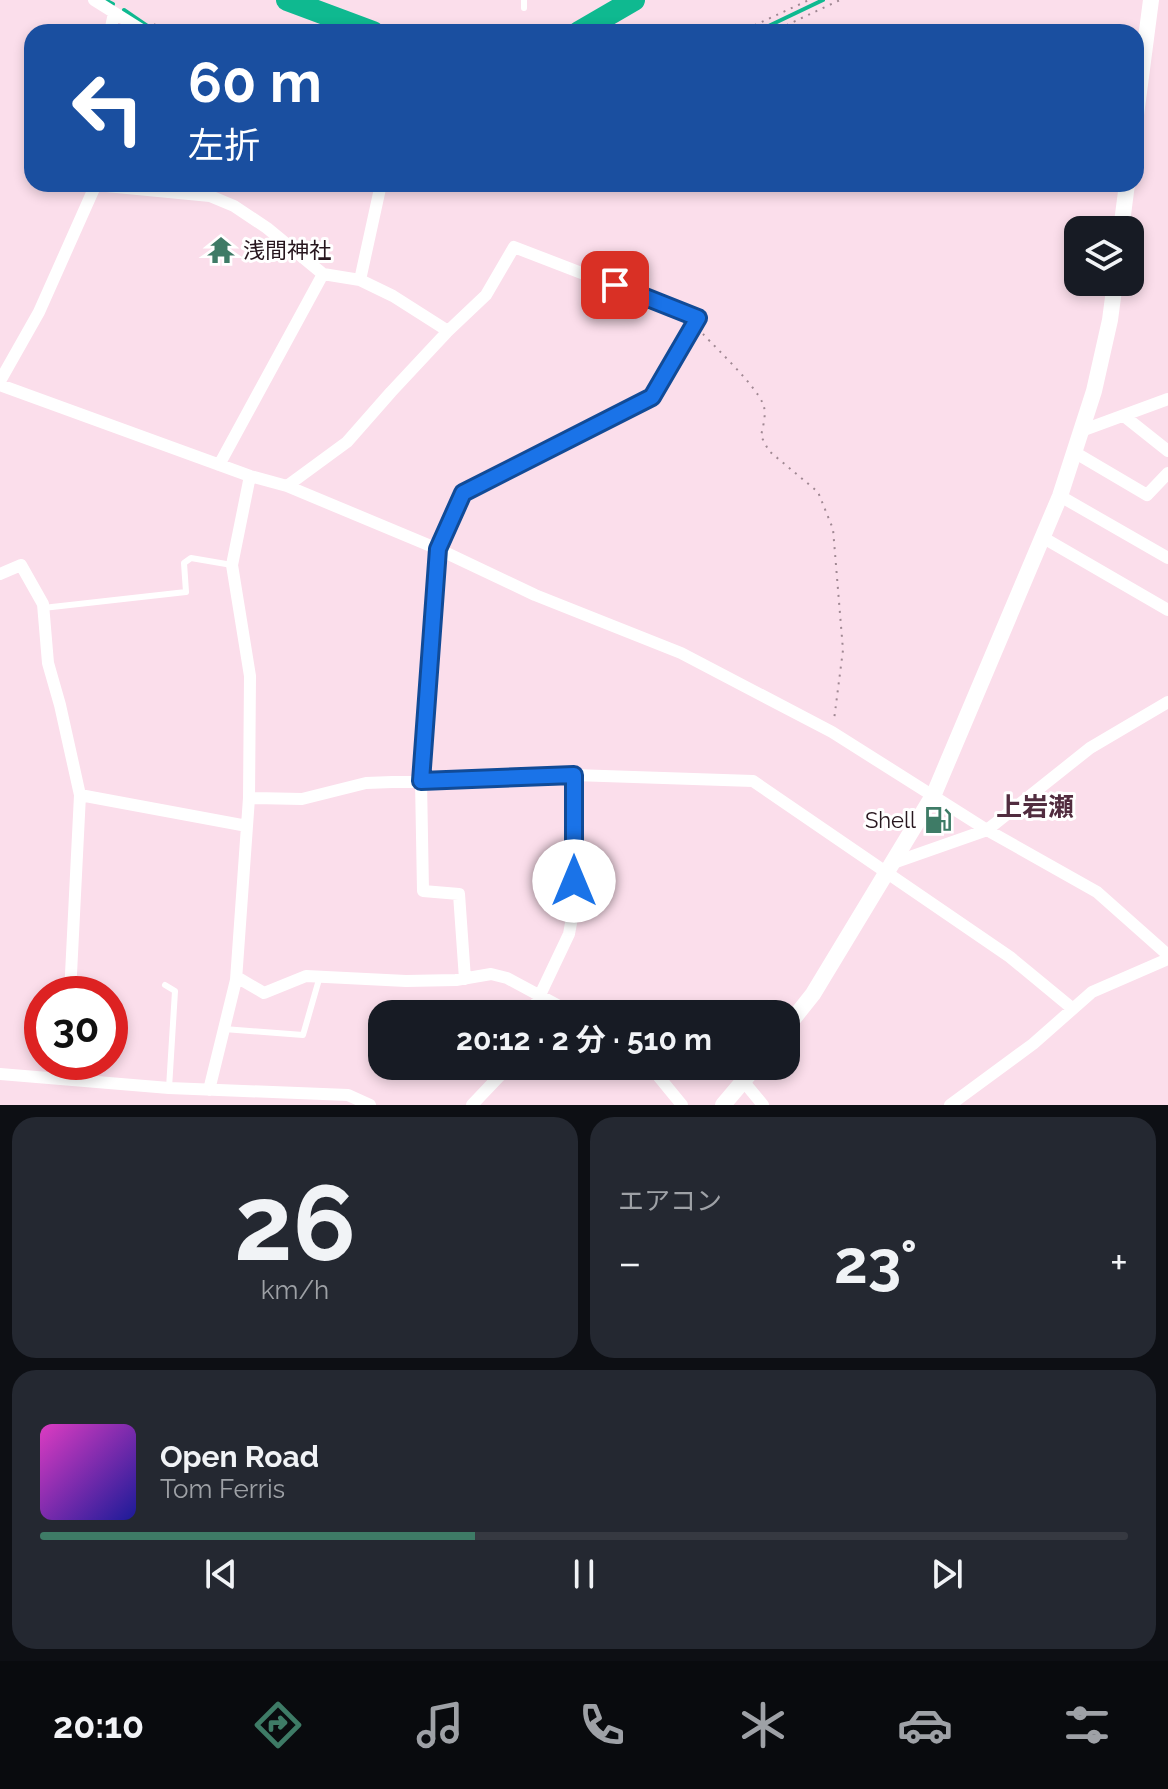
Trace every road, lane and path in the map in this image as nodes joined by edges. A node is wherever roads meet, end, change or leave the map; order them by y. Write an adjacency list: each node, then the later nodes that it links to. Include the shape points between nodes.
1 (94, 0): 5 (street)
2 (809, 0): 8 (path)
3 (840, 0): 9 (path)
4 (1151, 0): 10 (street)
5 (114, 13): 6 (street); 7 (street)
6 (112, 24)
7 (132, 24)
8 (757, 24)
9 (789, 24)
10 (1144, 54)
11 (93, 192): 21 (street, via 39,312)
12 (169, 192): 16 (street, via 210,196 234,206)
13 (379, 192): 17 (street)
14 (1126, 192): 15 (street)
15 (1123, 216)
16 (323, 274): 17 (street); 27 (street)
17 (360, 280): 20 (street)
18 (1112, 296): 24 (street)
19 (694, 325): 20 (street, via 698,318 514,247 486,295); 33 (street, via 652,397 463,493); 40 (path, via 763,404 761,436 769,451 818,492 833,529 843,650)
20 (448, 331): 30 (street, via 347,442)
21 (0, 383): 27 (street)
22 (1168, 399): 23 (street)
23 (1124, 416): 24 (street); 25 (street)
24 (1081, 431): 26 (street)
25 (1168, 451)
26 (1074, 452): 28 (street, via 1147,495); 31 (street)
27 (219, 465): 29 (street)
28 (1168, 473)
29 (250, 476): 30 (street); 35 (street)
30 (287, 486): 33 (street)
31 (1060, 496): 32 (street); 34 (street)
32 (1042, 537): 38 (street); 43 (street)
33 (438, 549): 40 (street, via 535,595 681,653); 42 (street)
34 (1168, 558)
35 (232, 565): 37 (lane, via 191,558 184,563 186,592); 45 (street, via 250,676)
36 (0, 574): 37 (street, via 21,565)
37 (43, 608): 44 (street, via 48,663)
38 (1168, 610)
39 (1168, 702): 47 (street, via 1090,748)
40 (832, 732): 43 (street)
41 (574, 775): 42 (street); 48 (street, via 753,781); 55 (street, via 574,907 569,934)
42 (421, 781): 45 (street, via 366,783 302,799); 52 (street, via 423,891 459,894)
43 (934, 794): 47 (street); 48 (street)
44 (80, 795): 46 (street); 50 (street)
45 (249, 798): 46 (street)
46 (247, 826): 53 (street)
47 (987, 830): 48 (street); 49 (street, via 1097,892)
48 (890, 868): 58 (street); 59 (street)
49 (1168, 957): 58 (street, via 1092,992)
50 (71, 976)
51 (320, 976): 52 (street); 53 (street, via 306,976 264,993); 60 (lane, via 303,1035)
52 (465, 979): 55 (street, via 491,974)
53 (236, 980): 60 (street)
54 (165, 985): 67 (lane, via 175,991)
55 (539, 994): 56 (street); 57 (street)
56 (537, 1000)
57 (550, 1000)
58 (1073, 1009): 74 (street)
59 (800, 1010)
60 (224, 1029): 68 (street)
61 (0, 1074): 62 (street)
62 (24, 1075)
63 (87, 1080): 67 (street)
64 (496, 1080): 70 (street)
65 (661, 1080): 71 (street)
66 (744, 1082): 72 (street); 73 (street)
67 (169, 1088): 68 (street)
68 (209, 1090): 69 (street, via 348,1095)
69 (368, 1104)
70 (472, 1105)
71 (682, 1105)
72 (723, 1105)
73 (763, 1105)
74 (950, 1105)

